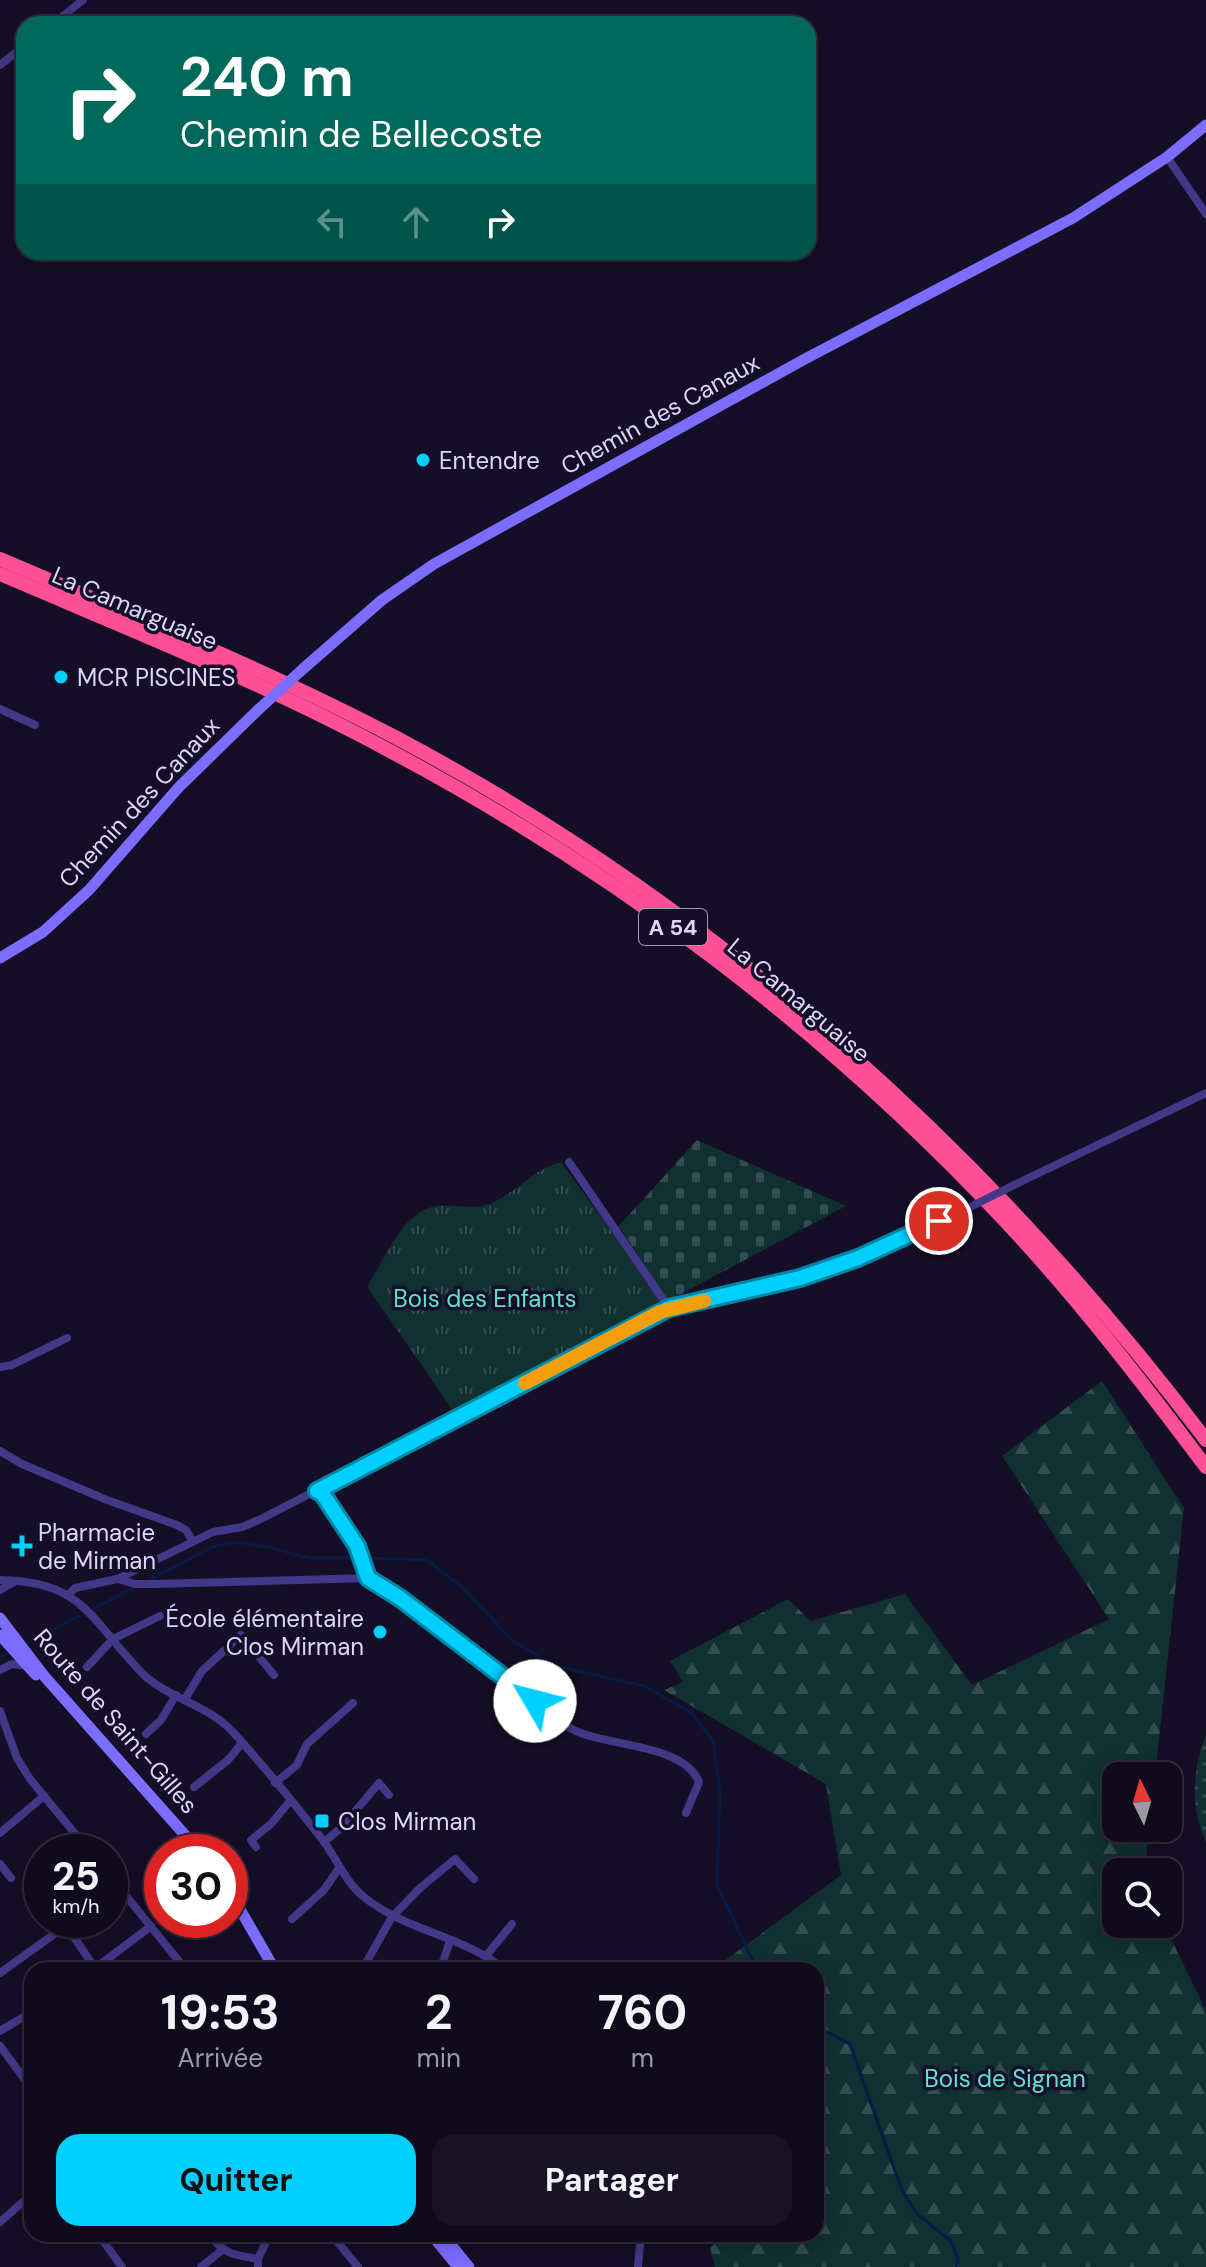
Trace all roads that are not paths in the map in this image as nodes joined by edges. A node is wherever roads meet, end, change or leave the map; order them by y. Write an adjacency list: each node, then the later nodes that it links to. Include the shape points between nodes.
1 (83, 0): 2 (street)
2 (63, 16)
3 (16, 52): 4 (street)
4 (0, 65)
5 (1206, 125): 6 (main road, Chemin des Canaux)
6 (1167, 157): 7 (street); 12 (main road, Chemin des Canaux, bridge, via 1073,218 453,553 382,600 179,787 89,890 43,932)
7 (1206, 214)
8 (0, 559): 20 (highway, La Camarguaise / A 54, via 257,669 396,737 516,806 681,916 797,1006 934,1129 1055,1256)
9 (0, 574): 15 (highway, La Camarguaise / A 54, via 333,721 459,789 617,887 733,973 860,1079 1007,1223)
10 (0, 709): 11 (street)
11 (35, 725)
12 (0, 958)
13 (1206, 1093): 16 (street, bridge, via 858,1258 800,1278)
14 (569, 1162): 16 (street)
15 (1079, 1305): 19 (highway); 22 (highway, La Camarguaise / A 54)
16 (669, 1308): 23 (street)
17 (67, 1338): 18 (street)
18 (0, 1367)
19 (1128, 1374)
20 (1206, 1437)
21 (0, 1451): 24 (street, via 177,1525)
22 (1206, 1467)
23 (317, 1491): 24 (street, via 252,1523); 25 (street, via 357,1546)
24 (192, 1540): 26 (street)
25 (368, 1578): 26 (street, via 154,1584); 49 (street, via 573,1730 686,1765 699,1782)
26 (117, 1579): 30 (street)
27 (0, 1580): 28 (street)
28 (22, 1580): 29 (street); 30 (street)
29 (0, 1590)
30 (69, 1594): 34 (street)
31 (160, 1616): 34 (street)
32 (0, 1618): 53 (main road, Route de Saint-Gilles, via 45,1677)
33 (0, 1635): 35 (main road, Route de Saint-Gilles)
34 (113, 1639): 36 (street); 39 (street, via 142,1673)
35 (28, 1666): 37 (street, via 12,1664); 52 (main road, Route de Saint-Gilles)
36 (87, 1667)
37 (0, 1670)
38 (274, 1675): 39 (street, via 241,1635)
39 (181, 1697): 42 (street); 43 (street, via 203,1707)
40 (353, 1703): 44 (street, via 307,1744 297,1765)
41 (0, 1711): 47 (street, via 17,1758)
42 (146, 1734)
43 (242, 1743): 44 (street); 45 (street)
44 (275, 1783): 48 (street)
45 (194, 1787)
46 (389, 1795): 54 (street, via 379,1783)
47 (44, 1796): 50 (street); 51 (street)
48 (290, 1801): 54 (street); 55 (street, via 251,1840)
49 (686, 1813)
50 (0, 1833)
51 (75, 1834)
52 (177, 1834)
53 (184, 1834)
54 (324, 1842): 57 (street)
55 (256, 1847)
56 (0, 1864): 58 (street)
57 (339, 1868): 62 (street, via 362,1896); 63 (street)
58 (11, 1878)
59 (474, 1879): 62 (street, via 455,1859)
60 (128, 1898): 61 (street)
61 (144, 1917)
62 (392, 1917): 69 (street); 76 (street)
63 (292, 1919)
64 (512, 1924): 70 (street)
65 (248, 1925): 75 (main road)
66 (248, 1930): 74 (main road)
67 (144, 1931): 72 (street)
68 (161, 1938): 73 (street)
69 (450, 1941): 70 (street); 77 (street)
70 (486, 1956): 78 (street)
71 (89, 1962): 79 (street, via 69,1930 60,1930)
72 (102, 1962)
73 (180, 1962)
74 (267, 1962)
75 (268, 1962)
76 (367, 1962)
77 (443, 1962)
78 (494, 1962)
79 (0, 1973)
80 (24, 2017): 81 (street)
81 (0, 2031)
82 (0, 2046): 83 (street)
83 (24, 2078)
84 (24, 2201): 85 (street)
85 (0, 2222)
86 (104, 2242): 97 (street)
87 (215, 2242): 94 (street)
88 (267, 2242): 96 (street)
89 (338, 2242): 99 (street)
90 (439, 2242): 100 (main road)
91 (441, 2242): 95 (main road, via 452,2254)
92 (449, 2242): 95 (main road)
93 (640, 2242): 102 (street)
94 (222, 2250): 96 (street); 98 (street)
95 (458, 2253): 101 (main road)
96 (258, 2263)
97 (122, 2267)
98 (201, 2267)
99 (358, 2267)
100 (458, 2267)
101 (469, 2267)
102 (638, 2267)

